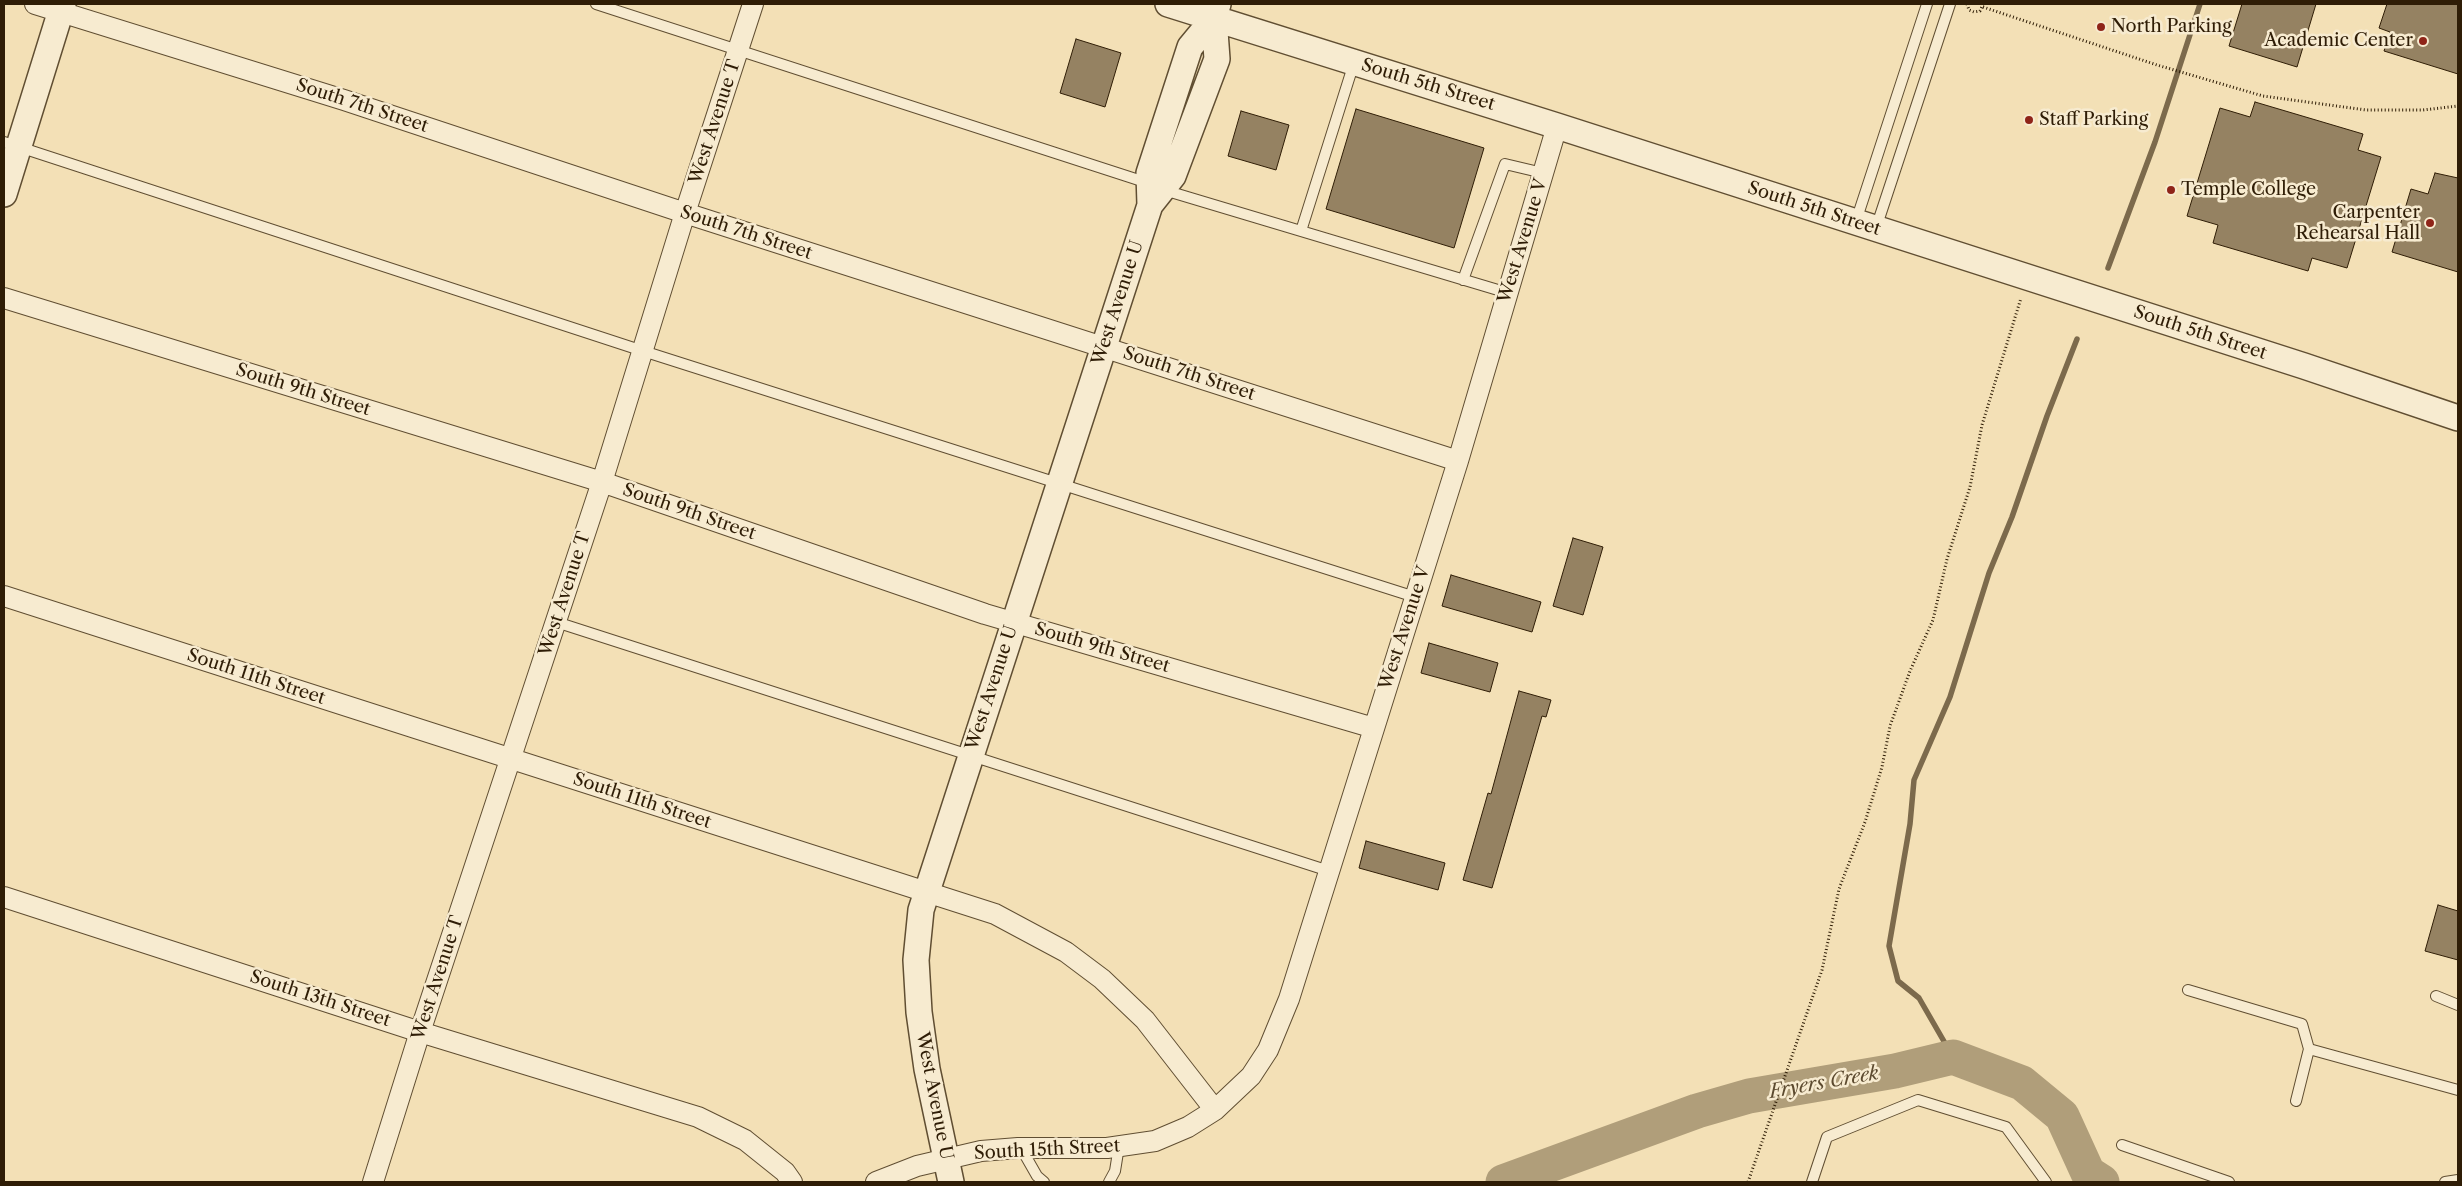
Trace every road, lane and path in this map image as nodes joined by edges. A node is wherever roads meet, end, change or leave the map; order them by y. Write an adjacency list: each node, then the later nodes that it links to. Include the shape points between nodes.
1 (35, 4): 9 (street, South 7th Street)
2 (596, 4): 11 (lane)
3 (754, 4): 11 (street, West Avenue T)
4 (1168, 4): 10 (street, South 5th Street)
5 (1927, 4): 20 (lane)
6 (1950, 4): 20 (lane)
7 (1967, 4): 8 (path, via 1974,12 1980,11)
8 (1983, 5): 13 (path, via 2157,65 2263,96 2340,108 2397,110)
9 (62, 8): 15 (street); 19 (street, South 7th Street)
10 (1216, 11): 12 (street, South 5th Street); 17 (street, West Avenue U, via 1216,59 1173,176)
11 (738, 50): 17 (lane); 19 (street, West Avenue T)
12 (1355, 62): 14 (street, South 5th Street); 21 (lane)
13 (2458, 106)
14 (1557, 126): 16 (street, West Avenue V); 20 (street, South 5th Street)
15 (11, 144): 18 (street); 27 (lane)
16 (1543, 174): 23 (lane, via 1505,164); 24 (street, West Avenue V)
17 (1154, 193): 21 (lane); 26 (street, West Avenue U)
18 (4, 194)
19 (685, 213): 26 (street, South 7th Street); 27 (street, West Avenue T)
20 (1866, 226): 22 (street, South 5th Street)
21 (1301, 232): 23 (lane)
22 (2027, 278): 28 (street, South 5th Street); 60 (path, via 1982,425 1970,488 1947,559 1933,620 1890,726 1882,767 1865,822 1839,888 1822,970)
23 (1463, 280): 24 (lane)
24 (1508, 293): 29 (street, West Avenue V)
25 (4, 298): 30 (street, South 9th Street)
26 (1103, 347): 29 (street, South 7th Street); 31 (street, West Avenue U)
27 (642, 351): 30 (street, West Avenue T); 31 (lane)
28 (2458, 418)
29 (1458, 461): 33 (street, West Avenue V)
30 (602, 482): 34 (street, West Avenue T); 35 (street, South 9th Street)
31 (1059, 483): 33 (lane); 35 (street, West Avenue U)
32 (4, 596): 38 (street, South 11th Street)
33 (1415, 597): 36 (street, West Avenue V)
34 (556, 622): 37 (lane); 38 (street, West Avenue T)
35 (1014, 622): 36 (street, South 9th Street); 37 (street, West Avenue U)
36 (1374, 728): 39 (street, West Avenue V)
37 (970, 756): 39 (lane); 40 (street, West Avenue U)
38 (510, 759): 40 (street, South 11th Street); 45 (street, West Avenue T)
39 (1329, 871): 49 (street, West Avenue V, via 1289,999 1268,1050 1251,1076)
40 (927, 892): 49 (street, South 11th Street, via 995,914 1066,952 1102,979 1145,1020); 53 (street, West Avenue U, via 921,910 916,960 919,1012)
41 (4, 897): 45 (street, South 13th Street)
42 (2188, 990): 46 (lane, via 2302,1024)
43 (2436, 996): 44 (lane)
44 (2458, 1005)
45 (420, 1032): 55 (street, West Avenue T); 56 (street, South 13th Street, via 698,1117 745,1140 785,1172)
46 (2310, 1049): 47 (lane); 48 (lane)
47 (2458, 1090)
48 (2296, 1101)
49 (1215, 1110): 51 (street, South 15th Street, via 1188,1127 1155,1141)
50 (2122, 1145): 63 (lane)
51 (1119, 1146): 52 (street, South 15th Street); 59 (lane, via 1115,1171)
52 (1021, 1148): 53 (street, South 15th Street, via 981,1151); 58 (lane)
53 (948, 1170): 57 (street, South 15th Street, via 917,1166)
54 (2458, 1180): 64 (lane)
55 (373, 1182)
56 (792, 1182)
57 (876, 1182)
58 (1044, 1182)
59 (1109, 1182)
60 (1748, 1182)
61 (1812, 1182): 62 (lane, via 1827,1137 1918,1100 2006,1127)
62 (2046, 1182)
63 (2229, 1182)
64 (2446, 1182)

